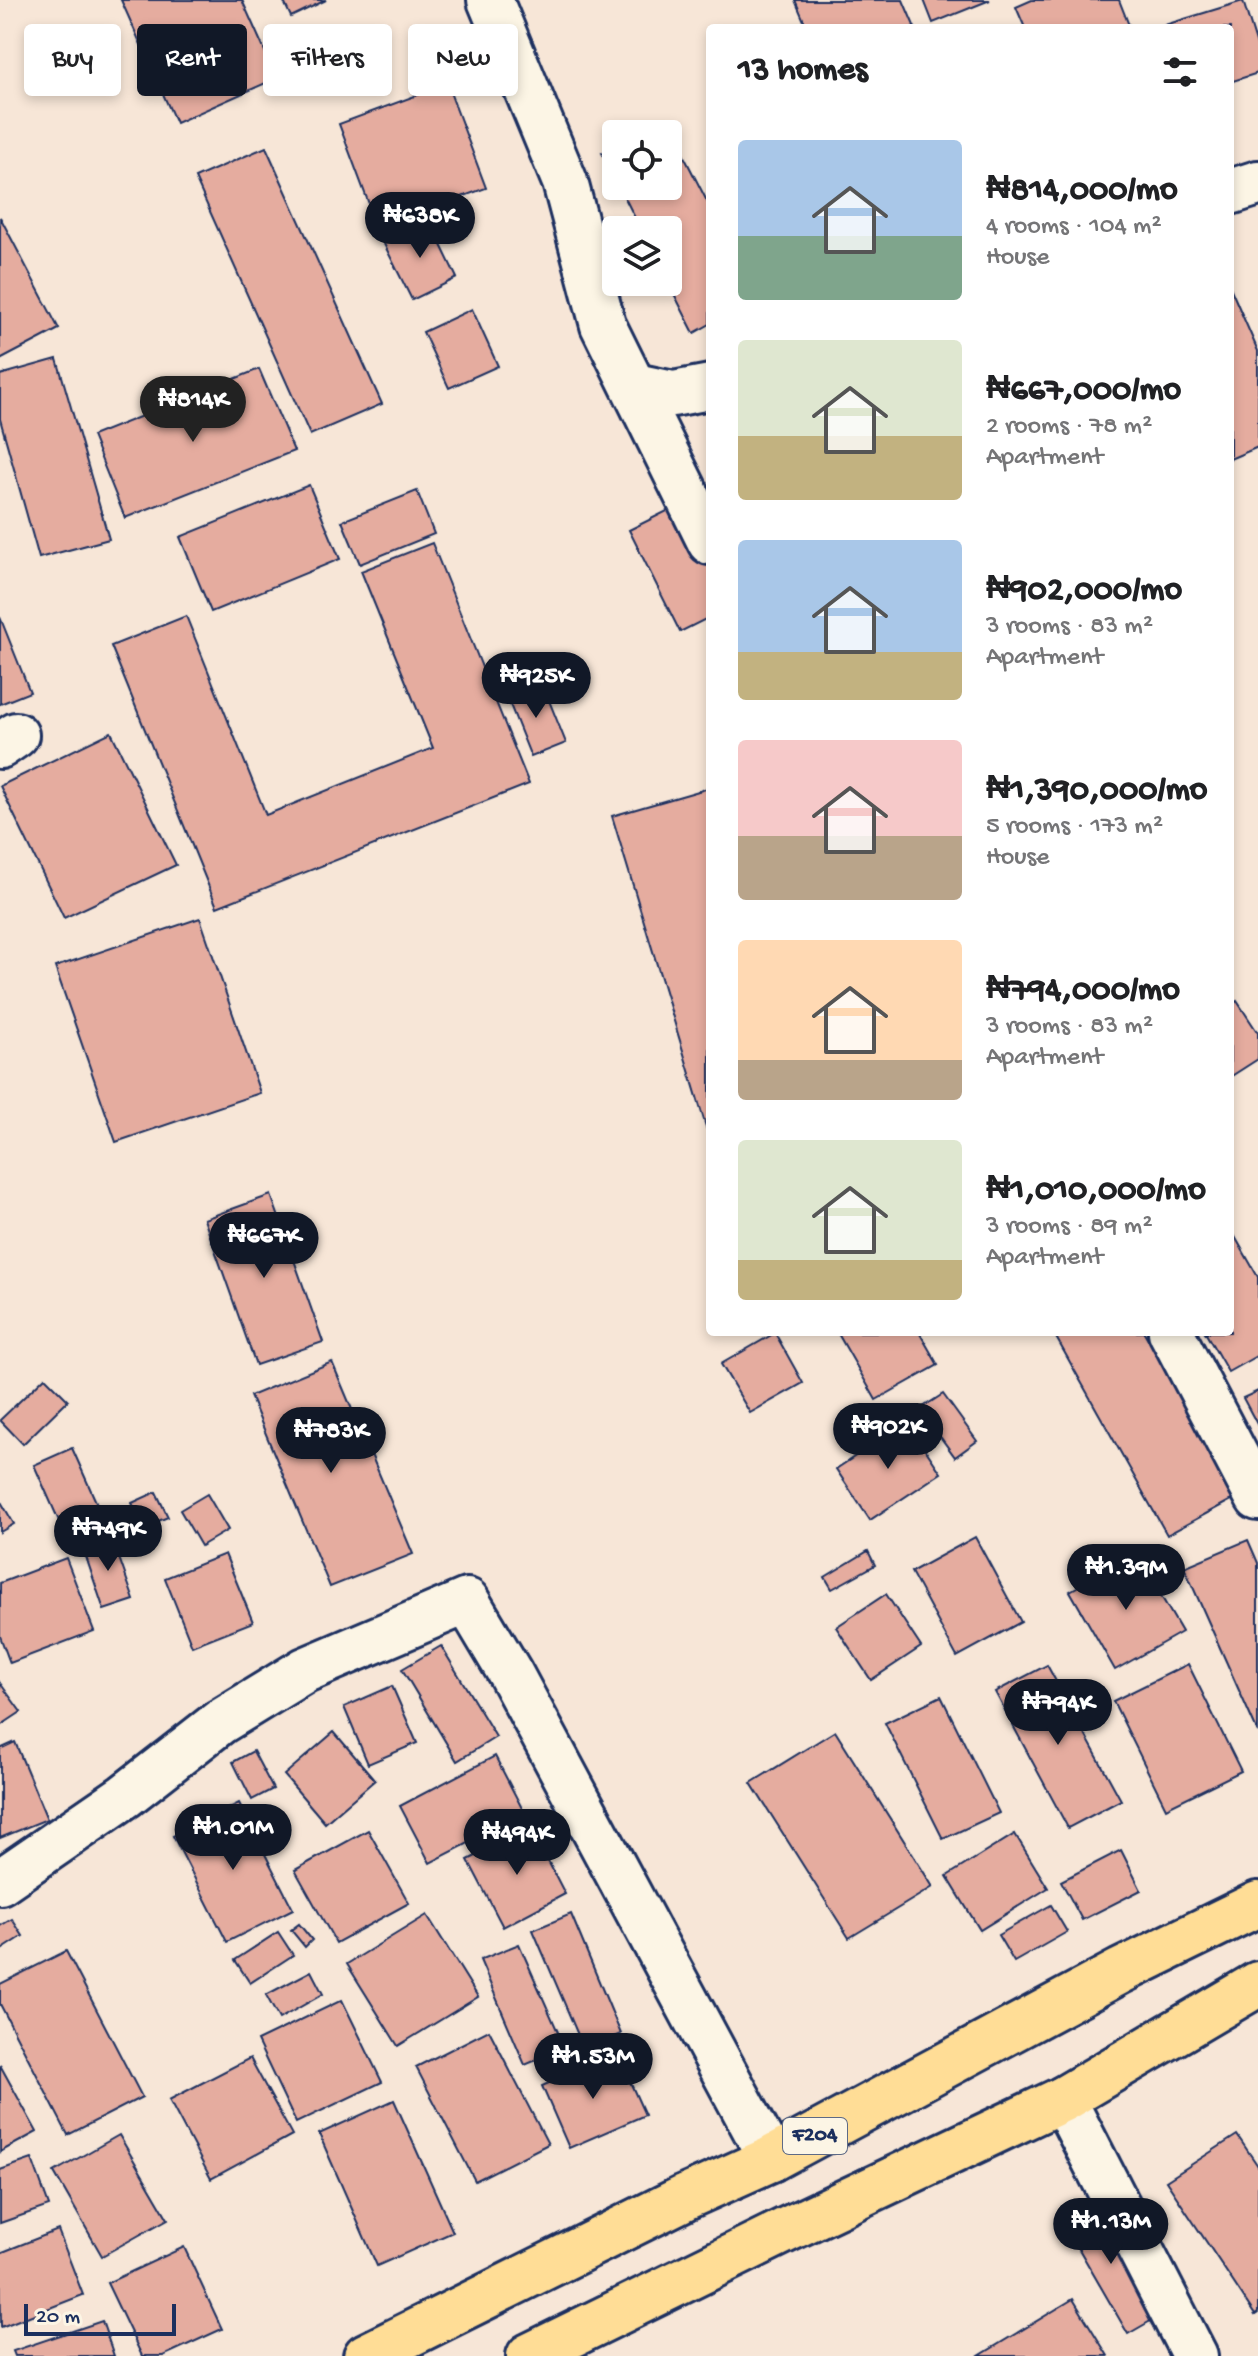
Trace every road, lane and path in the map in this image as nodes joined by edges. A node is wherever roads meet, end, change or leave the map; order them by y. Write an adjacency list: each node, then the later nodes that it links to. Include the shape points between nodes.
1 (490, 0): 4 (street, via 565,182 603,325)
2 (1258, 183): 3 (street)
3 (1234, 191)
4 (635, 386): 5 (street, via 673,394); 6 (street)
5 (706, 388)
6 (706, 534)
7 (1173, 1336): 8 (street)
8 (1258, 1498)
9 (0, 1882): 13 (street, via 232,1714 305,1670 467,1601)
10 (1258, 1904): 13 (main road, F204, via 1121,1971)
11 (1258, 1984): 12 (main road)
12 (1063, 2099): 15 (main road); 16 (street)
13 (771, 2159): 14 (main road, F204)
14 (366, 2356)
15 (529, 2356)
16 (1195, 2356)

